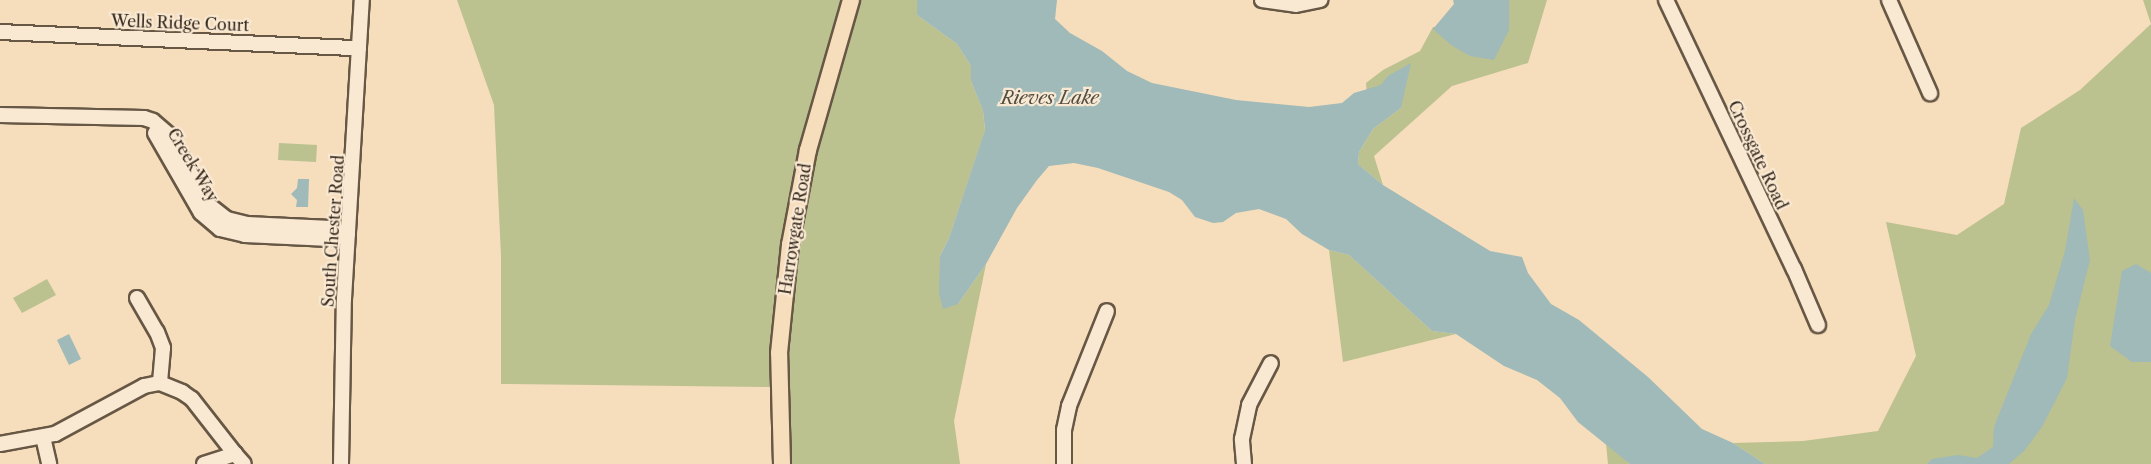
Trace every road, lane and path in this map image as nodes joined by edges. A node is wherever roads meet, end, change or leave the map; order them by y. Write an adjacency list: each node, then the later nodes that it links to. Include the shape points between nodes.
1 (362, 0): 8 (street, South Chester Road)
2 (851, 0): 23 (main road, Harrowgate Road, via 808,150 790,245 779,353)
3 (1262, 0): 6 (street, via 1282,5)
4 (1666, 0): 14 (street, Crossgate Road)
5 (1889, 0): 9 (street)
6 (1315, 2)
7 (0, 32): 8 (street, Wells Ridge Court)
8 (359, 48): 11 (street, South Chester Road)
9 (1930, 93)
10 (0, 115): 11 (street, Creek Way, via 111,119 141,125 156,134 201,213 220,229 245,235 330,239)
11 (348, 235): 22 (street, South Chester Road)
12 (137, 298): 16 (street, via 163,348)
13 (1107, 311): 24 (street, via 1069,406)
14 (1818, 325)
15 (1271, 363): 25 (street, via 1249,405 1242,439)
16 (160, 383): 17 (street, via 144,386 70,429); 19 (street, via 192,399)
17 (43, 437): 18 (street); 20 (street)
18 (0, 444)
19 (240, 459): 21 (street)
20 (49, 464)
21 (204, 464)
22 (341, 464)
23 (782, 464)
24 (1064, 464)
25 (1244, 464)

